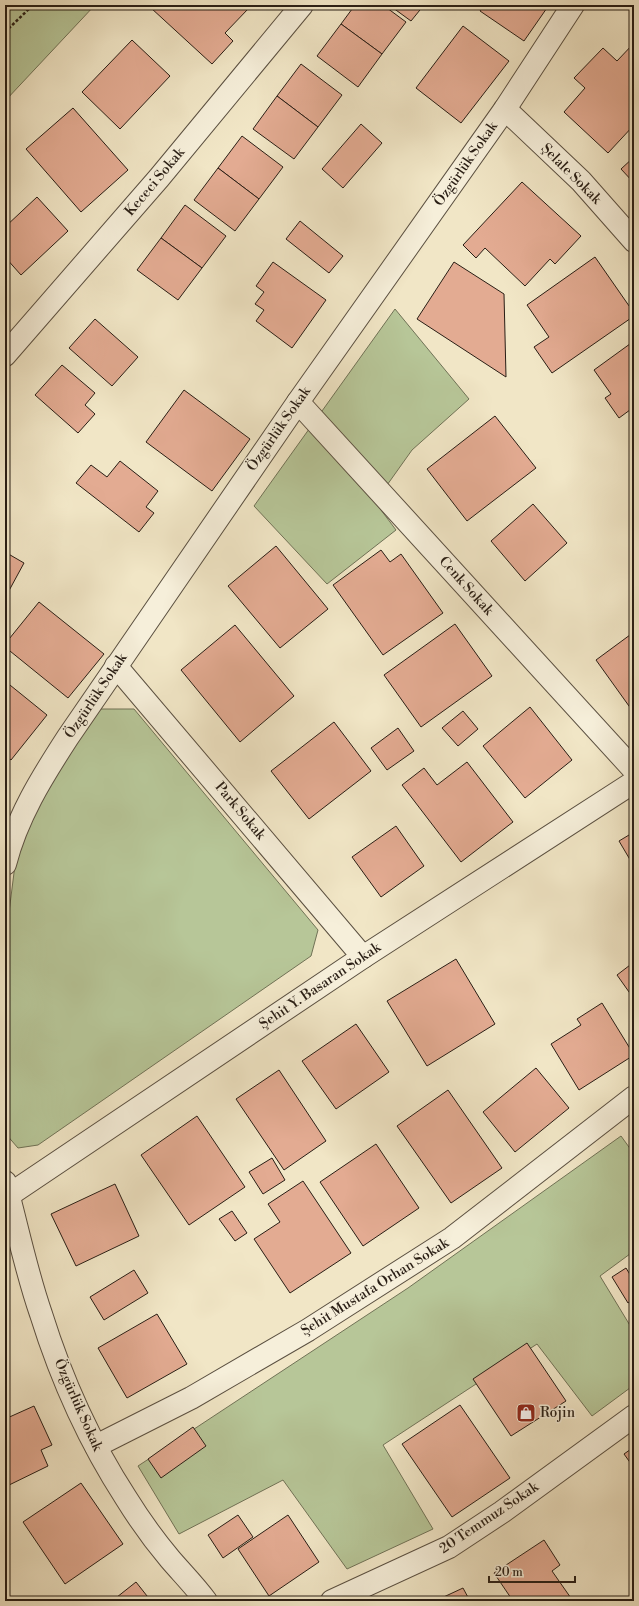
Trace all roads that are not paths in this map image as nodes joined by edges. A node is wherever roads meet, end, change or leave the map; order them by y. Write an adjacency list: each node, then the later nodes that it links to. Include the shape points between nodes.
1 (302, 5): 5 (street, Kececi Sokak, via 160,178)
2 (573, 5): 3 (street, Özgürlük Sokak)
3 (505, 109): 4 (street, Şelale Sokak, via 581,181); 6 (street, Özgürlük Sokak)
4 (634, 241)
5 (5, 355)
6 (298, 402): 7 (street, Özgürlük Sokak); 8 (street, Cenk Sokak)
7 (116, 666): 10 (street, Özgürlük Sokak, via 44,774 22,813); 11 (street, Park Sokak)
8 (634, 770)
9 (634, 782): 11 (street, Şehit Y. Basaran Sokak)
10 (6, 853)
11 (363, 957): 13 (street, Şehit Y. Basaran Sokak)
12 (634, 1097): 15 (street, Şehit Mustafa Orhan Sokak, via 452,1238 308,1330 190,1398)
13 (7, 1188): 15 (street, Özgürlük Sokak, via 41,1314 71,1396)
14 (634, 1416): 17 (street, 20 Temmuz Sokak, via 502,1512 449,1547)
15 (96, 1446): 16 (street, Özgürlük Sokak, via 107,1468 144,1525)
16 (206, 1601)
17 (332, 1601)

